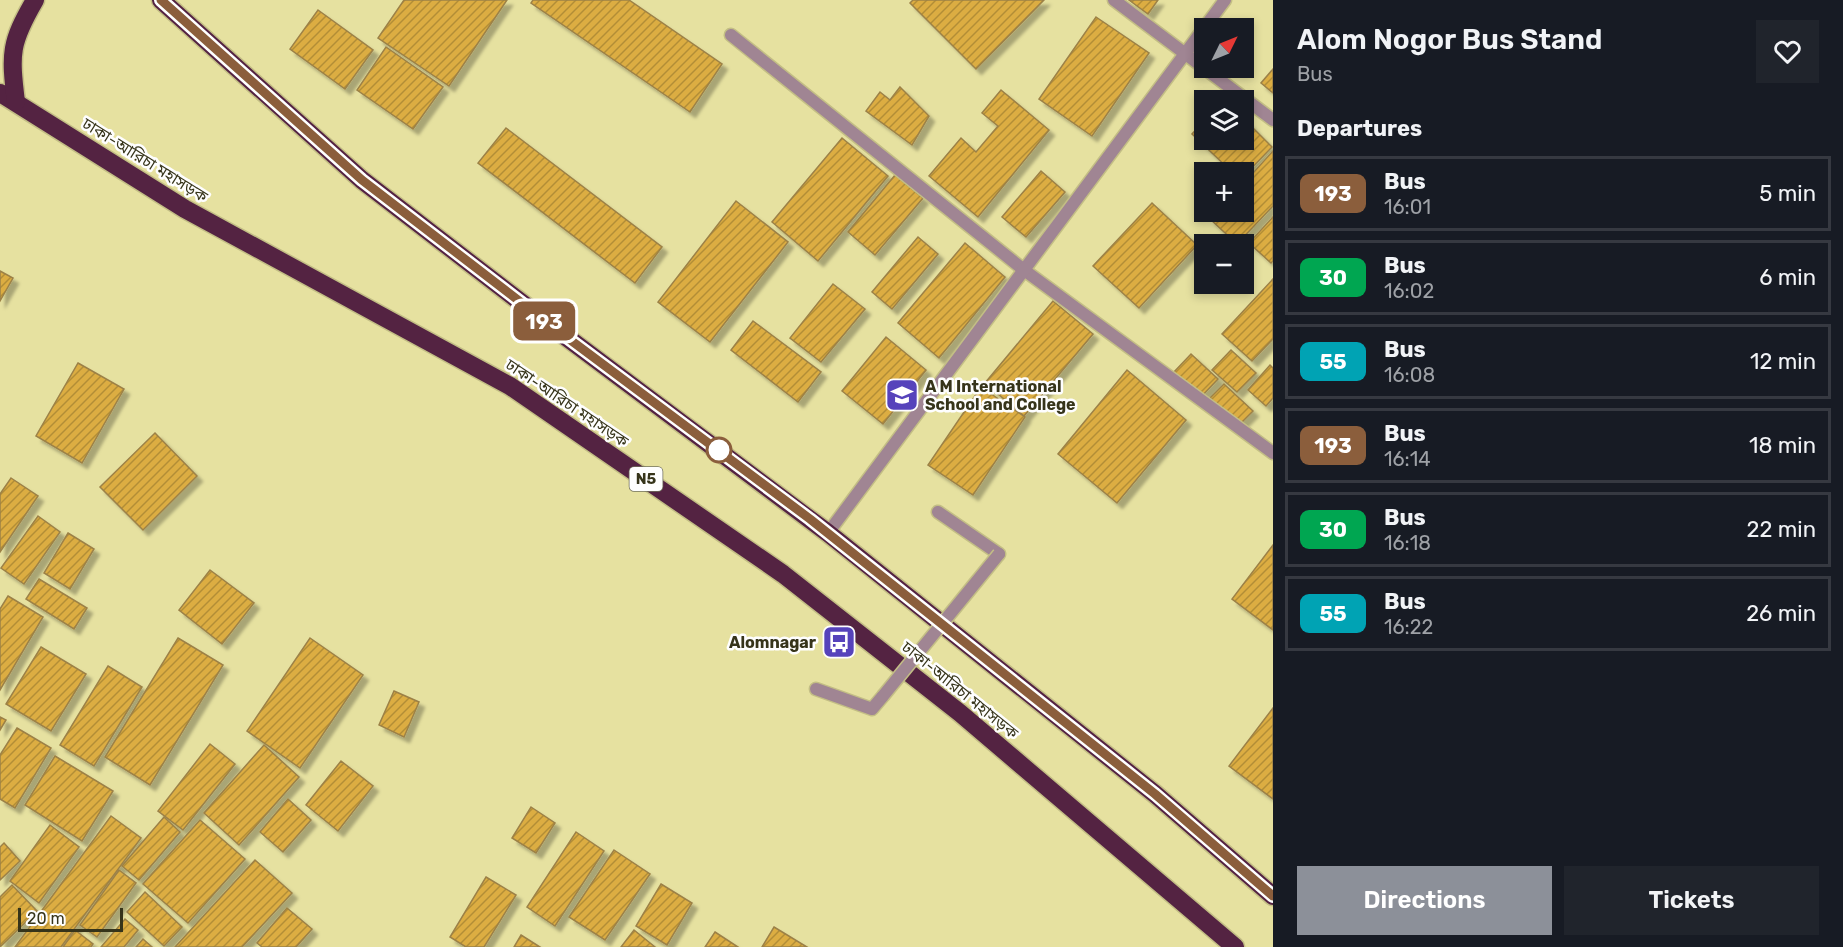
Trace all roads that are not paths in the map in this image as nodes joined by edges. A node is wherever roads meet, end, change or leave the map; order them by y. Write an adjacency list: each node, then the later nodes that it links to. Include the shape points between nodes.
1 (35, 0): 7 (highway, via 16,33)
2 (161, 0): 12 (highway, via 362,180)
3 (1114, 0): 6 (street)
4 (1225, 0): 6 (street)
5 (731, 35): 9 (street)
6 (1185, 54): 8 (street); 9 (street)
7 (8, 97): 15 (highway, ঢাকা-আরিচা মহাসড়ক / N5, via 185,209 510,386 783,574 960,713)
8 (1273, 120)
9 (1024, 270): 10 (street); 12 (street)
10 (1273, 453)
11 (938, 512): 13 (street, bridge, via 999,554 872,709)
12 (828, 533): 14 (highway, via 1155,794)
13 (816, 689)
14 (1272, 895)
15 (1235, 947)

